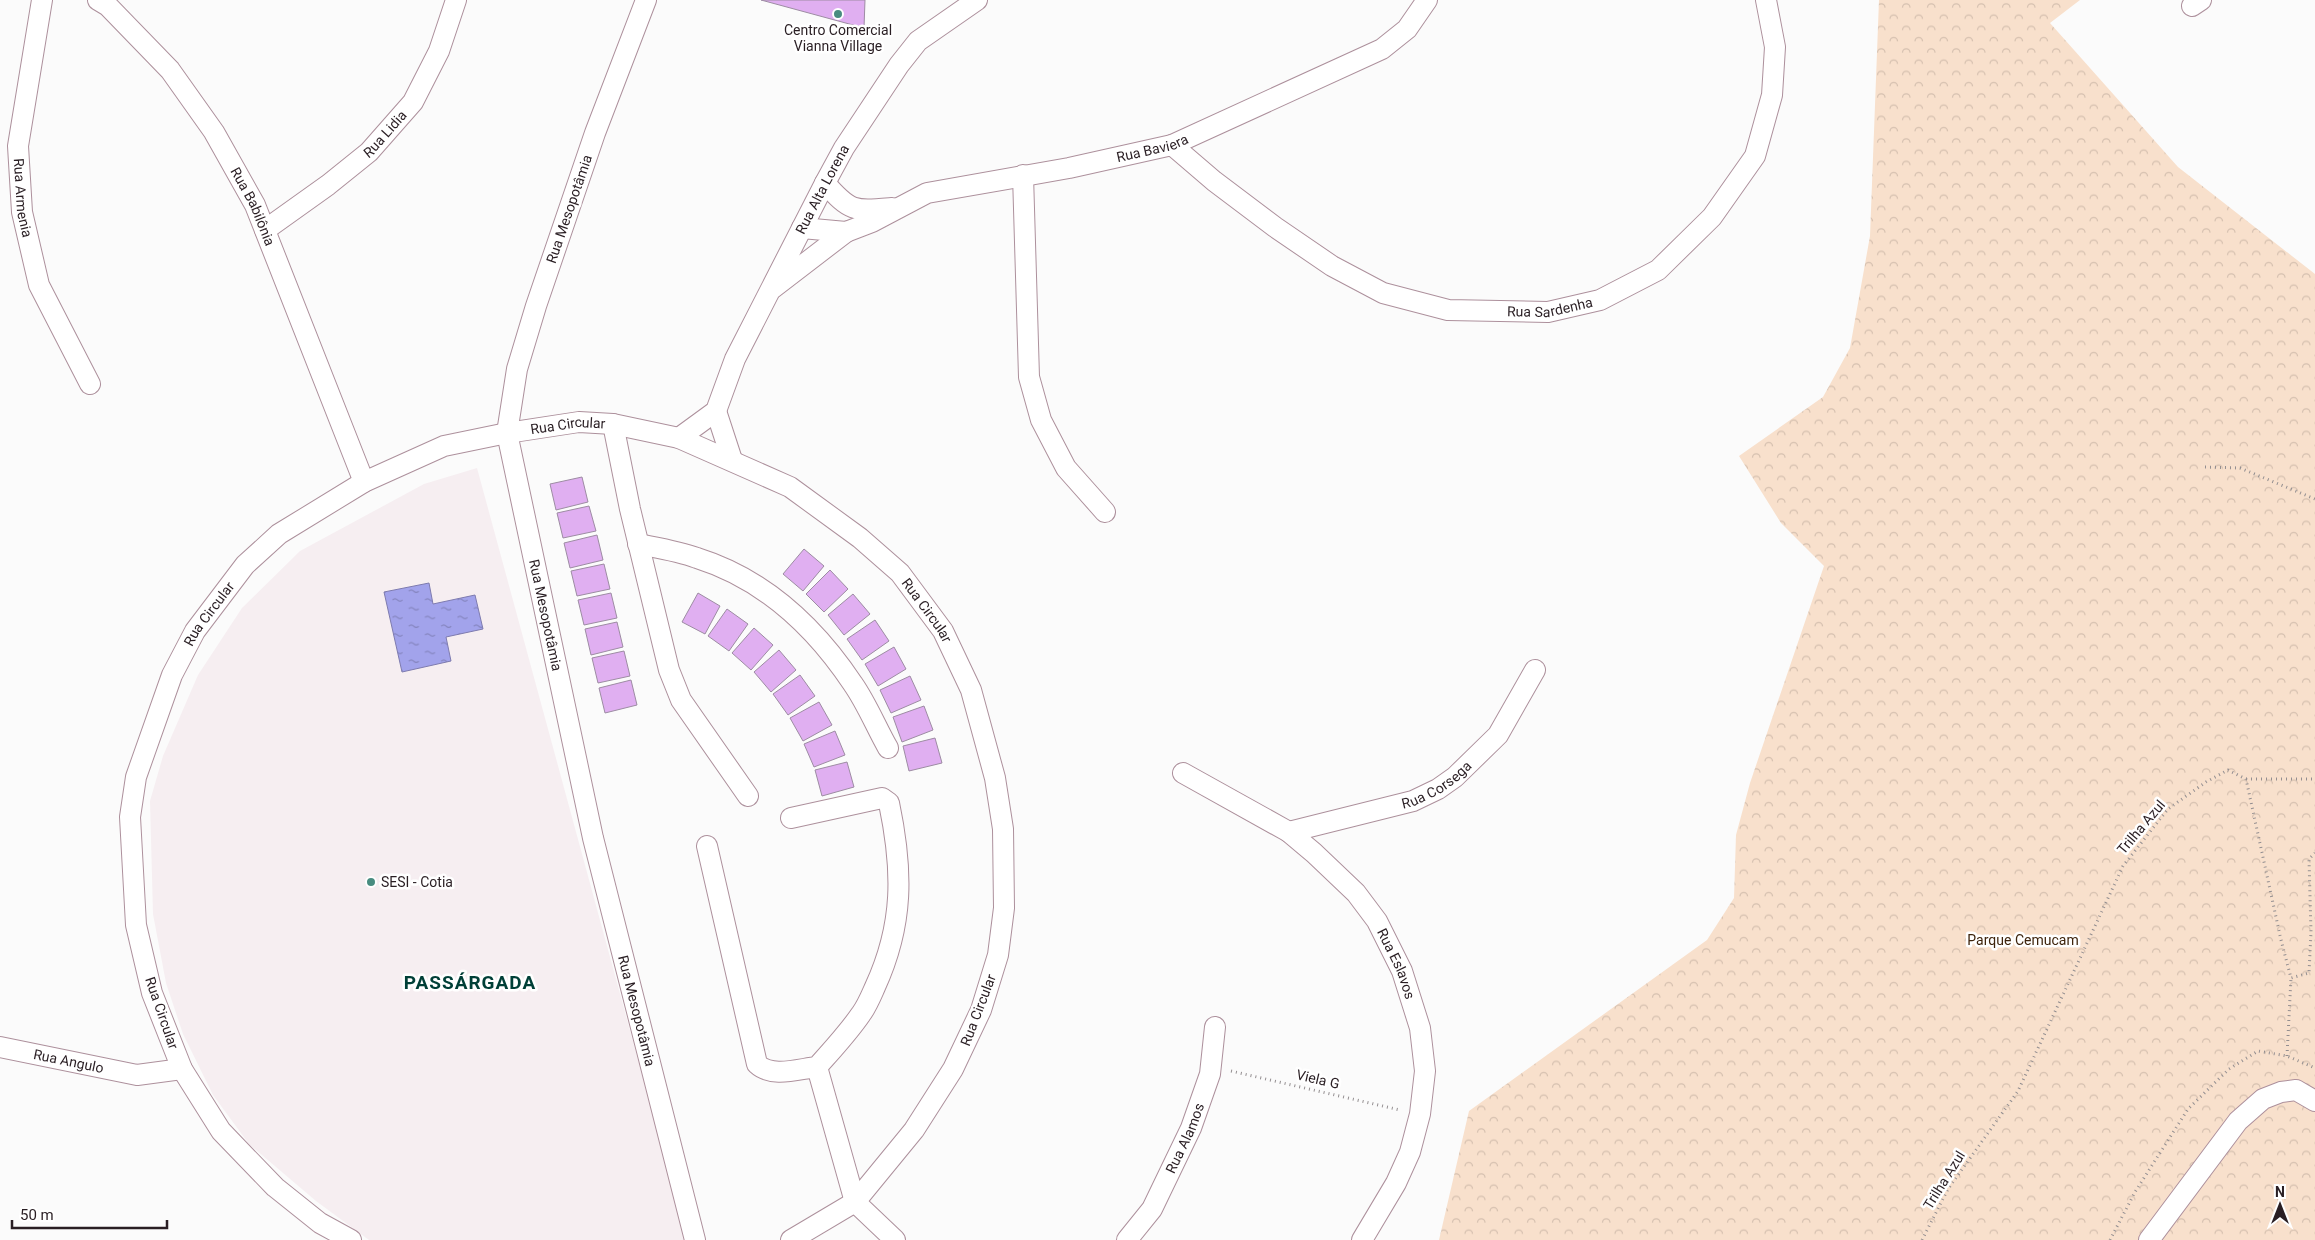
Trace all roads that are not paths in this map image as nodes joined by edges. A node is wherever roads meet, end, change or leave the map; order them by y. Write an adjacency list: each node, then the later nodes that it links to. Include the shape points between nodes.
1 (42, 0): 16 (street, Rua Armenia, via 18,146 22,212 39,285)
2 (98, 0): 13 (street, Rua Babilônia, via 108,6 170,70 214,132 255,204)
3 (456, 0): 13 (street, Rua Lidia, via 439,51 413,102 369,152)
4 (646, 0): 19 (street, Rua Mesopotâmia, via 595,133 536,306 517,369)
5 (977, 0): 10 (street, Rua Alta Lorena, via 918,41 893,73)
6 (1427, 0): 8 (street, Rua Baviera, via 1406,29 1382,49)
7 (1766, 0): 8 (street, Rua Sardenha, via 1775,46 1772,94 1755,156 1712,216 1658,270 1600,300 1548,312 1448,310 1383,293 1332,266 1275,227)
8 (1172, 145): 9 (street, Rua Baviera)
9 (1023, 175): 11 (street, Rua Baviera, via 927,193); 23 (street, via 1029,377 1041,420 1066,468)
10 (825, 183): 11 (street, via 849,207 863,210); 12 (street, Rua Alta Lorena)
11 (896, 208): 14 (street, Rua Baviera)
12 (802, 228): 14 (street, Rua Baviera); 15 (street, Rua Alta Lorena)
13 (265, 230): 22 (street, Rua Babilônia)
14 (846, 232): 15 (street, Rua Baviera)
15 (769, 291): 17 (street, Rua Alta Lorena, via 735,360)
16 (90, 384)
17 (716, 411): 20 (street); 21 (street)
18 (613, 424): 19 (street, Rua Circular, via 579,422); 20 (street, Rua Circular); 24 (street)
19 (507, 432): 22 (street, Rua Circular, via 444,446); 39 (street, Rua Mesopotâmia, via 592,838)
20 (679, 438): 21 (street, Rua Circular)
21 (732, 460): 37 (street, Rua Circular, via 790,487 860,538 900,573 942,631 971,690 995,778 1003,830 1004,908 998,955 981,1010 953,1069 914,1130)
22 (364, 482): 35 (street, Rua Circular, via 279,534 245,565 194,631 172,674 136,777 130,818 136,925 152,993)
23 (1104, 512)
24 (638, 544): 26 (street, via 698,558 745,578 776,598 816,634 849,678); 28 (street, via 669,670 681,700)
25 (1535, 670): 30 (street, Rua Corsega, via 1498,735 1456,777 1438,789 1413,801)
26 (888, 748)
27 (1183, 772): 30 (street, Rua Eslavos)
28 (748, 796)
29 (791, 818): 34 (street, via 882,798 889,803 895,833 900,891 887,962 862,1013)
30 (1289, 832): 43 (street, Rua Eslavos, via 1356,893 1377,921 1402,971 1420,1028 1425,1071 1420,1114 1410,1152)
31 (707, 846): 34 (street, via 757,1064 773,1072)
32 (1215, 1027): 42 (street, Rua Alamos, via 1211,1066 1191,1128 1152,1209)
33 (0, 1047): 35 (street, Rua Angulo, via 137,1075)
34 (817, 1067): 37 (street)
35 (182, 1069): 38 (street, Rua Circular, via 221,1131 275,1187 320,1223)
36 (2315, 1102): 44 (street, via 2296,1090 2263,1098 2238,1121)
37 (855, 1202): 40 (street, Rua Circular); 41 (street)
38 (351, 1240)
39 (695, 1240)
40 (791, 1240)
41 (895, 1240)
42 (1127, 1240)
43 (1362, 1240)
44 (2149, 1240)

